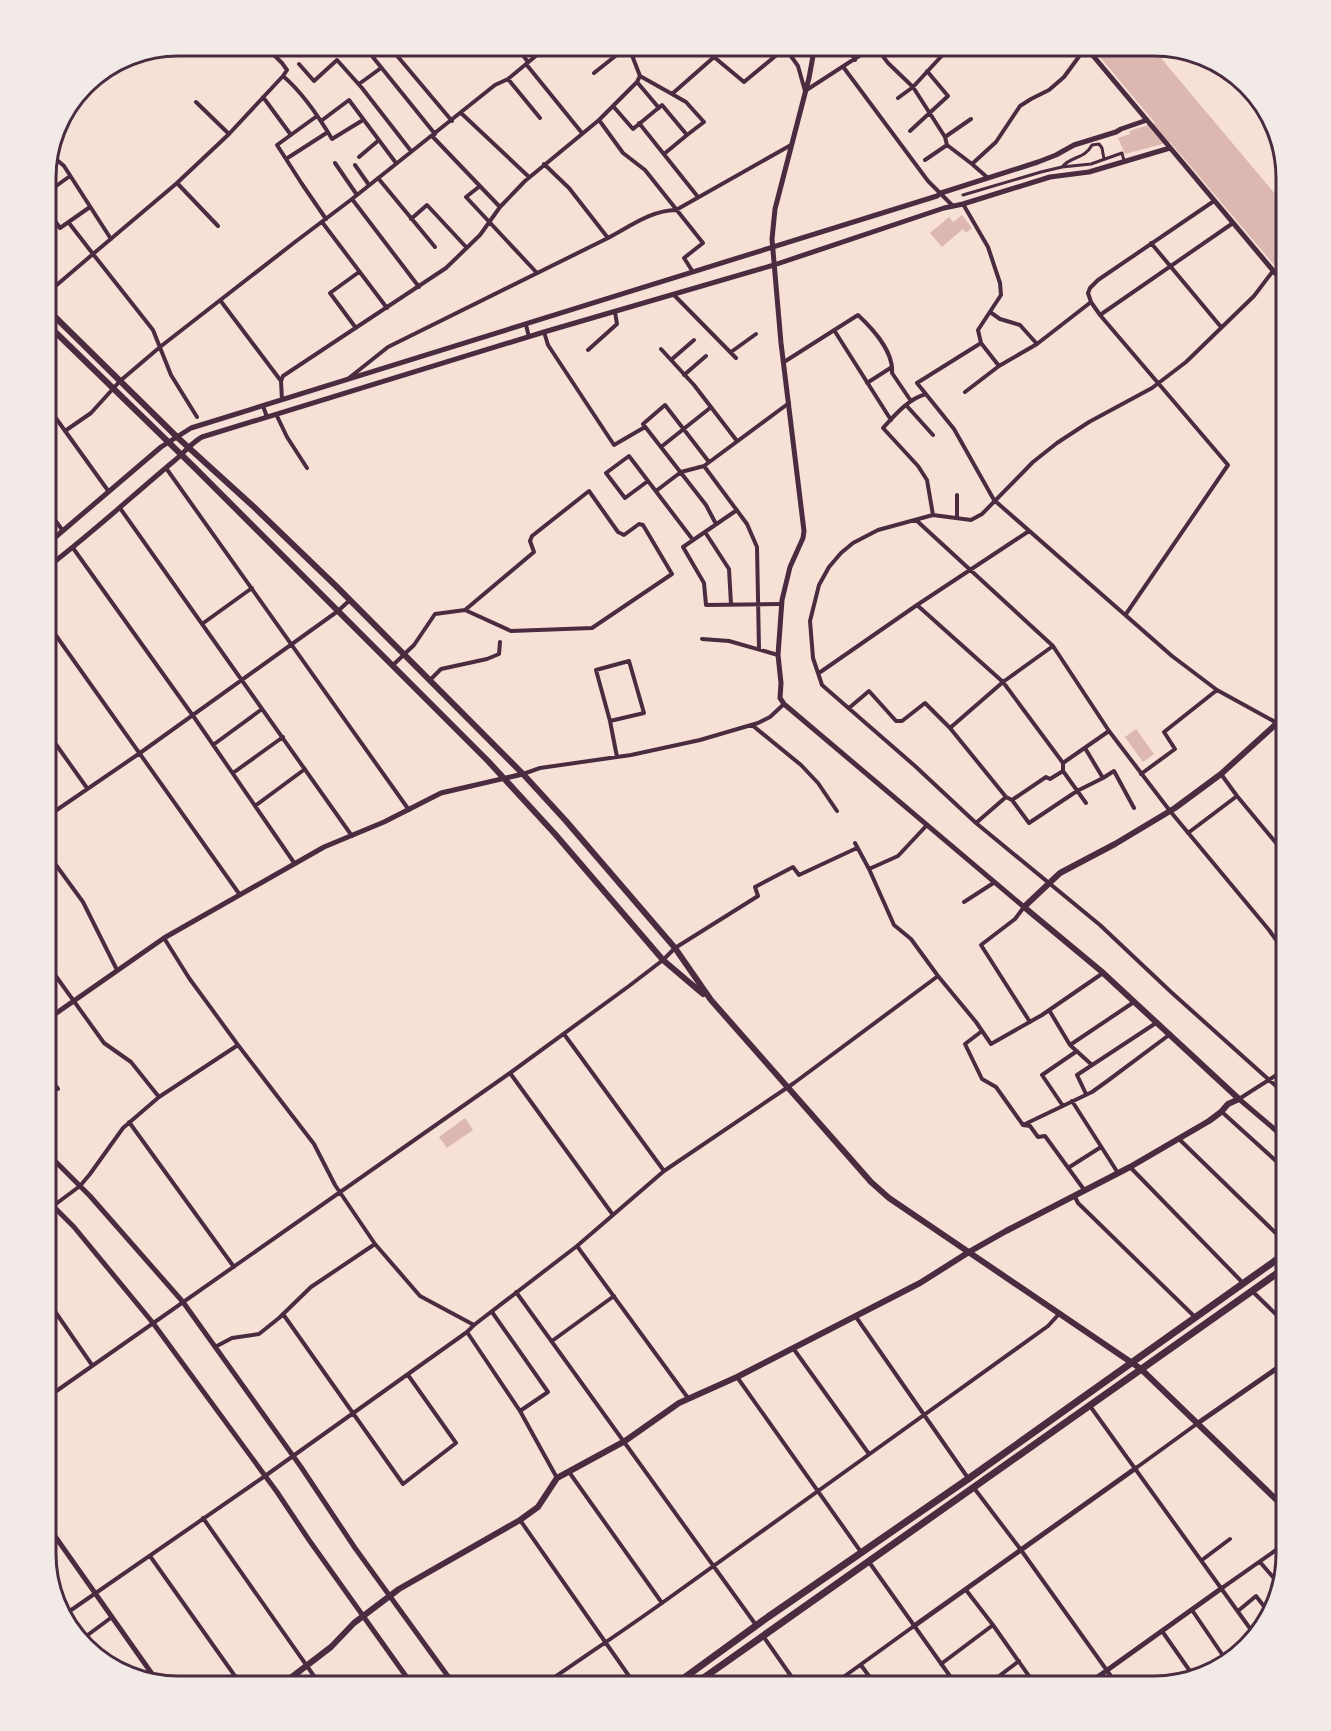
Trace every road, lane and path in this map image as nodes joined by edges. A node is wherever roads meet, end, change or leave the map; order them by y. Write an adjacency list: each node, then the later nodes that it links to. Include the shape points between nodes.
1 (275, 56): 24 (street, via 286,70)
2 (372, 56): 20 (street)
3 (397, 56): 45 (street)
4 (522, 56): 18 (street)
5 (535, 56): 18 (street)
6 (615, 56): 23 (street)
7 (632, 56): 25 (street)
8 (773, 56): 31 (street, via 744,82 714,57)
9 (791, 56): 30 (street)
10 (813, 56): 30 (street)
11 (853, 56): 17 (street)
12 (861, 56): 17 (street)
13 (883, 56): 29 (street)
14 (941, 56): 22 (street)
15 (1078, 56): 71 (street, via 1049,90 1020,106 996,142)
16 (1093, 56): 47 (street)
17 (855, 60): 21 (street)
18 (527, 63): 26 (street); 50 (street)
19 (299, 64): 28 (street, via 314,81 337,60)
20 (381, 68): 28 (street); 53 (street)
21 (844, 68): 30 (street); 82 (street)
22 (927, 71): 29 (street); 37 (street, via 948,96)
23 (594, 73)
24 (283, 76): 32 (street); 39 (street)
25 (640, 76): 27 (street); 31 (street)
26 (508, 79): 38 (street); 40 (street)
27 (637, 82): 35 (street); 36 (street)
28 (359, 84): 60 (street)
29 (913, 87): 33 (street); 37 (street)
30 (805, 91): 57 (street)
31 (672, 94): 54 (street, via 686,102 704,122)
32 (263, 97): 51 (street); 52 (street)
33 (898, 98)
34 (196, 102): 51 (street)
35 (613, 106): 43 (street); 46 (street, via 633,129)
36 (658, 108): 46 (street); 54 (street, via 662,105)
37 (929, 112): 48 (street); 55 (street)
38 (461, 113): 45 (street); 75 (street)
39 (317, 116): 44 (street); 52 (street)
40 (540, 118)
41 (971, 118): 55 (street)
42 (363, 120): 44 (street, via 349,100); 49 (street, via 332,139); 56 (street)
43 (599, 120): 50 (street); 92 (street, via 623,153 645,170)
44 (321, 121): 49 (street)
45 (452, 121): 53 (street)
46 (639, 123): 61 (street)
47 (1149, 123): 59 (street); 77 (street, via 1074,145)
48 (910, 131)
49 (328, 132): 63 (street)
50 (582, 133): 70 (street)
51 (229, 134): 78 (street)
52 (291, 135): 63 (street, via 277,145)
53 (434, 135): 60 (street); 81 (street)
54 (687, 135): 61 (street)
55 (945, 137): 58 (street)
56 (379, 140): 62 (street); 69 (street)
57 (792, 144): 85 (street); 105 (street, via 775,209)
58 (947, 145): 66 (street); 71 (street)
59 (1168, 146): 67 (street); 87 (street)
60 (411, 151): 69 (street)
61 (664, 154): 85 (street)
62 (359, 157)
63 (286, 159): 94 (street)
64 (1104, 159): 67 (street, via 1122,153); 73 (street); 73 (street, via 1102,148 1095,143 1089,152)
65 (57, 160): 74 (street)
66 (926, 160)
67 (1125, 162): 88 (street, via 1082,174 1050,177)
68 (335, 163): 83 (street)
69 (396, 163): 76 (street)
70 (544, 164): 75 (street); 100 (street, via 569,188)
71 (972, 164): 77 (street)
72 (355, 165): 79 (street)
73 (1062, 167): 84 (street)
74 (70, 176): 80 (street); 90 (street)
75 (529, 177): 91 (street)
76 (378, 178): 79 (street); 93 (street)
77 (989, 179): 82 (street)
78 (177, 183): 99 (street); 101 (street)
79 (369, 185): 83 (street)
80 (56, 186)
81 (480, 186): 91 (street); 96 (street, via 466,197)
82 (941, 193): 89 (street); 105 (street)
83 (357, 195): 86 (street)
84 (963, 195)
85 (698, 197): 92 (street)
86 (352, 199): 94 (street); 115 (street)
87 (1214, 201): 98 (street); 102 (street)
88 (963, 204): 89 (street); 121 (street, via 988,247 1000,283 1001,295)
89 (952, 206): 107 (street)
90 (90, 207): 97 (street); 101 (street)
91 (500, 207): 96 (street)
92 (676, 210): 100 (street, via 659,213); 112 (street, via 703,243 684,258)
93 (411, 219): 103 (street); 104 (street, via 428,205)
94 (324, 220): 110 (street); 117 (street)
95 (56, 222): 97 (street, via 60,228)
96 (489, 222): 104 (street); 111 (street)
97 (69, 223): 106 (street)
98 (1233, 223): 108 (street); 109 (street)
99 (218, 226)
100 (608, 238): 111 (street)
101 (111, 239): 106 (street)
102 (1151, 243): 108 (street); 118 (street, via 1094,284 1088,293)
103 (435, 247)
104 (467, 248): 115 (street)
105 (772, 249): 107 (street); 112 (street)
106 (93, 254): 114 (street); 135 (street, via 153,330)
107 (774, 265): 116 (street); 142 (street)
108 (1170, 267): 122 (street); 125 (street)
109 (1274, 271): 113 (street); 125 (street)
110 (359, 272): 119 (street); 126 (street, via 330,293)
111 (537, 273): 146 (street, via 388,346)
112 (694, 273): 124 (street)
113 (1276, 274)
114 (56, 286)
115 (419, 287): 119 (street)
116 (674, 295): 120 (street); 138 (street)
117 (220, 300): 135 (street); 148 (street)
118 (1091, 302): 122 (street); 134 (street)
119 (387, 308): 126 (street)
120 (615, 312): 128 (street); 137 (street, via 617,324)
121 (990, 312): 133 (street, via 978,330); 134 (street, via 1020,325)
122 (1101, 315): 150 (street)
123 (58, 319): 147 (main road)
124 (526, 325): 131 (street); 146 (street)
125 (1221, 327): 150 (street)
126 (356, 328): 148 (street)
127 (834, 330): 142 (street); 144 (street, via 858,315 881,340); 149 (street)
128 (544, 332): 131 (street); 165 (street, via 548,345 614,445)
129 (756, 334): 138 (street)
130 (56, 335): 151 (main road)
131 (529, 337): 160 (street)
132 (694, 339): 141 (street)
133 (981, 343): 143 (street); 153 (street, via 917,383)
134 (1037, 344): 143 (street)
135 (160, 347): 147 (street); 161 (street, via 171,375)
136 (661, 349): 141 (street)
137 (588, 350)
138 (731, 352): 140 (street)
139 (706, 356): 145 (street)
140 (736, 357)
141 (671, 360): 145 (street)
142 (784, 362): 156 (street)
143 (999, 366): 152 (street)
144 (893, 367): 149 (street); 155 (street, via 892,373)
145 (684, 375): 159 (street)
146 (346, 380): 154 (street)
147 (120, 381): 151 (street); 169 (main road)
148 (281, 381): 154 (street)
149 (867, 382): 164 (street)
150 (1159, 383): 184 (street, via 1064,438); 208 (street, via 1228,465)
151 (113, 389): 167 (street); 171 (main road)
152 (965, 392)
153 (926, 394): 155 (street); 184 (street, via 954,429)
154 (282, 400): 158 (street)
155 (911, 401): 157 (street)
156 (790, 402): 170 (street); 204 (street, via 804,531 790,567)
157 (906, 405): 164 (street); 168 (street)
158 (263, 406): 162 (street); 169 (street, via 191,428)
159 (710, 408): 166 (street); 170 (street)
160 (276, 414): 162 (street); 178 (street)
161 (197, 417)
162 (267, 417): 172 (street, via 202,437)
163 (56, 418): 167 (street)
164 (891, 420): 187 (street, via 883,428 927,480)
165 (645, 427): 166 (street, via 643,424 665,405); 173 (street)
166 (683, 428): 173 (street); 175 (street)
167 (65, 431): 182 (street)
168 (933, 435)
169 (177, 437): 171 (street); 172 (main road)
170 (737, 441): 175 (street)
171 (168, 442): 174 (main road); 182 (street)
172 (188, 447): 174 (street); 201 (main road)
173 (661, 447): 179 (street)
174 (181, 455): 177 (street); 207 (main road)
175 (709, 462): 176 (street)
176 (704, 465): 179 (street); 186 (street)
177 (166, 468): 185 (street); 200 (street)
178 (307, 468)
179 (681, 472): 181 (street); 191 (street)
180 (648, 481): 180 (street, via 629,456 606,473 625,498); 181 (street)
181 (656, 491): 196 (street)
182 (109, 492): 192 (street)
183 (957, 495): 188 (street)
184 (994, 500): 188 (street, via 971,520); 193 (street)
185 (120, 508): 197 (street); 209 (street)
186 (737, 510): 191 (street); 202 (street, via 757,547)
187 (933, 515): 188 (street); 190 (street)
188 (957, 518)
189 (56, 520): 192 (street)
190 (916, 520): 199 (street); 219 (street, via 866,535 829,567 819,585 810,621 813,658)
191 (716, 524): 194 (street)
192 (64, 531): 195 (street)
193 (1029, 531): 199 (street); 208 (street)
194 (705, 532): 196 (street); 203 (street, via 729,569)
195 (56, 537)
196 (693, 540): 203 (street, via 682,547 704,583 706,605)
197 (73, 548): 198 (street); 227 (street)
198 (56, 561)
199 (970, 569): 205 (street); 214 (street)
200 (252, 588): 209 (street); 213 (street)
201 (350, 600): 207 (street); 216 (main road)
202 (759, 603): 203 (street); 204 (street); 215 (street)
203 (731, 604)
204 (782, 604): 217 (street)
205 (917, 605): 219 (street); 222 (street)
206 (465, 610): 206 (street, via 534,552 532,536 590,491 618,532 624,535 639,524 644,525 672,574 592,628 510,631); 216 (street, via 435,614)
207 (338, 611): 213 (street); 218 (main road)
208 (1126, 614): 223 (street)
209 (202, 624): 220 (street)
210 (56, 635): 238 (street)
211 (702, 639): 215 (street)
212 (500, 642): 221 (street, via 498,654 441,669)
213 (291, 643): 220 (street); 258 (street)
214 (1053, 646): 222 (street); 233 (street)
215 (759, 649): 217 (street)
216 (404, 654): 218 (street); 221 (main road)
217 (778, 655): 224 (street, via 780,698)
218 (393, 665): 247 (main road)
219 (819, 673): 225 (street, via 822,685)
220 (242, 680): 226 (street); 227 (street)
221 (430, 680): 244 (main road)
222 (1004, 682): 232 (street); 240 (street)
223 (1216, 690): 229 (street); 245 (street, via 1164,732 1175,749)
224 (784, 704): 231 (street, via 770,717); 262 (street)
225 (849, 708): 232 (street, via 869,692 896,721 902,721 925,703); 261 (street)
226 (262, 709): 234 (street); 236 (street)
227 (193, 716): 236 (street); 238 (street)
228 (610, 721): 228 (street, via 596,670 629,661 644,713); 239 (street)
229 (1276, 722)
230 (1276, 724): 246 (main road)
231 (752, 725): 239 (street); 259 (street, via 801,765)
232 (950, 728): 252 (street)
233 (1109, 731): 237 (street); 245 (street)
234 (282, 737): 241 (street); 243 (street)
235 (56, 744): 249 (street)
236 (213, 745): 243 (street)
237 (1084, 748): 240 (street); 248 (street)
238 (140, 753): 249 (street); 271 (street)
239 (617, 757): 244 (street)
240 (1063, 763): 242 (street)
241 (305, 769): 255 (street); 264 (street)
242 (1063, 771): 250 (street); 253 (street)
243 (232, 773): 255 (street)
244 (522, 774): 247 (street); 276 (main road)
245 (1141, 774): 260 (street)
246 (1221, 774): 251 (street); 260 (main road)
247 (504, 778): 258 (street, via 441,794); 277 (main road)
248 (1103, 778): 250 (street); 256 (street, via 1114,771)
249 (87, 788): 257 (street)
250 (1077, 791): 253 (street, via 1029,823); 254 (street)
251 (1237, 796): 263 (street); 265 (street)
252 (1006, 797): 253 (street); 261 (street)
253 (1012, 800)
254 (1086, 803)
255 (255, 806): 267 (street)
256 (1134, 808)
257 (56, 810)
258 (409, 810): 264 (street)
259 (837, 811)
260 (1170, 811): 263 (street); 270 (main road)
261 (976, 823): 270 (street)
262 (927, 825): 268 (street, via 898,855); 269 (street)
263 (1188, 833): 275 (street)
264 (352, 836): 267 (street, via 324,847)
265 (1276, 843)
266 (56, 865): 278 (street, via 83,902)
267 (296, 865): 271 (street)
268 (869, 870): 276 (street, via 856,846 799,875 793,867 755,887 758,896); 281 (street, via 894,925 911,939)
269 (995, 882): 272 (street); 273 (street)
270 (1048, 883): 273 (main road); 298 (street, via 1100,925)
271 (241, 895): 274 (street)
272 (964, 902)
273 (1024, 907): 279 (main road); 287 (street, via 1015,919 981,945)
274 (164, 938): 278 (street); 292 (street)
275 (1276, 940)
276 (675, 948): 277 (street); 283 (main road)
277 (663, 960): 283 (main road); 290 (street)
278 (117, 970): 282 (street)
279 (1103, 973): 284 (main road); 285 (street)
280 (56, 976): 282 (street)
281 (938, 976): 289 (street); 301 (street)
282 (73, 1000): 286 (street); 304 (street, via 104,1043 131,1062)
283 (711, 1000): 301 (main road)
284 (1134, 1002): 288 (main road); 293 (street)
285 (1049, 1010): 287 (street); 293 (street)
286 (56, 1013)
287 (1030, 1022): 289 (street, via 991,1044)
288 (1157, 1022): 291 (main road); 295 (street)
289 (982, 1031): 310 (street, via 965,1044 982,1079 996,1087)
290 (564, 1034): 296 (street); 318 (street)
291 (1170, 1034): 303 (street); 305 (main road)
292 (238, 1045): 304 (street); 322 (street, via 314,1144)
293 (1070, 1045): 294 (street)
294 (1077, 1051): 295 (street); 307 (street, via 1042,1075)
295 (1092, 1065): 303 (street, via 1077,1075)
296 (510, 1073): 322 (street); 326 (street)
297 (1276, 1075): 298 (street)
298 (1269, 1080): 300 (street); 305 (street)
299 (56, 1086): 302 (street)
300 (1276, 1086)
301 (787, 1088): 318 (street); 330 (main road, via 871,1182)
302 (58, 1089)
303 (1086, 1095): 306 (street)
304 (159, 1097): 309 (street)
305 (1239, 1099): 308 (main road); 311 (street)
306 (1072, 1101): 307 (street); 313 (street)
307 (1063, 1106): 310 (street)
308 (1221, 1112): 312 (main road); 314 (street)
309 (129, 1122): 320 (street); 332 (street)
310 (1023, 1125): 317 (street, via 1030,1125 1038,1137 1045,1136)
311 (1276, 1130)
312 (1179, 1138): 316 (main road); 327 (street)
313 (1101, 1147): 317 (street); 319 (street)
314 (1276, 1161)
315 (56, 1162): 320 (street)
316 (1131, 1167): 319 (main road); 334 (street)
317 (1068, 1168): 321 (street)
318 (664, 1172): 326 (street)
319 (1118, 1174): 321 (main road)
320 (80, 1186): 324 (street); 338 (street)
321 (1085, 1191): 323 (main road)
322 (340, 1193): 328 (street); 332 (street)
323 (1075, 1197): 330 (main road); 345 (street)
324 (56, 1204)
325 (56, 1209): 346 (street)
326 (613, 1215): 329 (street)
327 (1276, 1233)
328 (375, 1244): 341 (street, via 311,1287); 347 (street, via 420,1296)
329 (577, 1246): 336 (street); 337 (street)
330 (969, 1252): 342 (main road); 344 (main road)
331 (1276, 1260): 334 (highway)
332 (234, 1267): 338 (street)
333 (1276, 1274): 335 (highway)
334 (1243, 1284): 345 (highway)
335 (1252, 1291): 343 (street); 354 (highway)
336 (516, 1292): 339 (street); 349 (street)
337 (614, 1296): 349 (street); 359 (street)
338 (183, 1302): 346 (street); 350 (street)
339 (492, 1312): 347 (street); 361 (street, via 548,1392)
340 (56, 1313): 353 (street)
341 (283, 1314): 350 (street, via 260,1334 232,1338); 362 (street)
342 (1059, 1314): 352 (main road); 363 (street)
343 (1276, 1314)
344 (856, 1317): 351 (main road); 363 (street)
345 (1196, 1317): 352 (highway)
346 (153, 1323): 353 (street); 370 (street)
347 (474, 1325): 348 (street)
348 (467, 1332): 356 (street); 361 (street)
349 (552, 1341): 365 (street)
350 (215, 1348): 367 (street)
351 (793, 1348): 357 (main road); 366 (street)
352 (1131, 1362): 354 (main road); 372 (highway)
353 (92, 1365): 358 (street)
354 (1141, 1369): 360 (highway); 364 (main road)
355 (1276, 1369): 364 (street)
356 (408, 1375): 362 (street); 362 (street, via 456,1443 403,1485)
357 (736, 1377): 359 (main road); 374 (street)
358 (56, 1391)
359 (688, 1398): 365 (main road)
360 (1090, 1405): 368 (street); 373 (highway)
361 (520, 1411): 371 (street)
362 (352, 1414): 367 (street)
363 (925, 1415): 366 (street); 372 (street)
364 (1198, 1423): 368 (street); 375 (main road)
365 (625, 1441): 369 (main road); 387 (street)
366 (869, 1454): 374 (street)
367 (292, 1456): 370 (street); 392 (street)
368 (1136, 1468): 380 (street); 384 (street)
369 (569, 1472): 371 (main road); 393 (street)
370 (265, 1476): 376 (street); 398 (street)
371 (557, 1478): 377 (main road, via 538,1507)
372 (968, 1479): 382 (highway)
373 (974, 1487): 380 (street); 385 (highway)
374 (817, 1491): 382 (street); 387 (street)
375 (1276, 1499)
376 (203, 1518): 383 (street); 412 (street)
377 (520, 1520): 392 (main road); 407 (street)
378 (56, 1538): 391 (street)
379 (1230, 1539): 384 (street)
380 (1021, 1550): 390 (street); 413 (street)
381 (1276, 1550): 386 (street)
382 (861, 1552): 401 (highway)
383 (150, 1556): 391 (street); 416 (street)
384 (1202, 1560): 389 (street)
385 (869, 1561): 402 (street); 406 (highway)
386 (1260, 1562): 388 (street); 389 (street)
387 (712, 1566): 393 (street); 401 (street)
388 (1273, 1577)
389 (1222, 1588): 395 (street); 397 (street)
390 (966, 1590): 400 (street); 402 (street)
391 (95, 1593): 396 (street); 399 (street)
392 (390, 1595): 398 (main road); 420 (street)
393 (662, 1603): 407 (street)
394 (1263, 1606): 397 (street, via 1256,1596)
395 (1191, 1609): 404 (street); 408 (street)
396 (70, 1611)
397 (1238, 1611): 403 (street)
398 (362, 1616): 412 (main road); 419 (street)
399 (112, 1617): 405 (street); 415 (street)
400 (993, 1625): 409 (street); 410 (street)
401 (756, 1626): 423 (highway)
402 (914, 1626): 410 (street); 411 (street)
403 (1250, 1628)
404 (1162, 1631): 413 (street); 414 (street)
405 (87, 1635)
406 (763, 1635): 424 (highway); 425 (street)
407 (605, 1642): 421 (street); 422 (street)
408 (1222, 1654)
409 (1019, 1662): 429 (street); 430 (street)
410 (941, 1664): 428 (street)
411 (861, 1665): 426 (street); 427 (street)
412 (307, 1666): 417 (main road); 418 (street)
413 (1107, 1670): 431 (street); 432 (street)
414 (1189, 1670)
415 (151, 1672)
416 (235, 1676)
417 (293, 1676)
418 (314, 1676)
419 (406, 1676)
420 (448, 1676)
421 (556, 1676)
422 (629, 1676)
423 (687, 1676)
424 (706, 1676)
425 (791, 1676)
426 (845, 1676)
427 (869, 1676)
428 (950, 1676)
429 (1000, 1676)
430 (1029, 1676)
431 (1099, 1676)
432 (1111, 1676)

